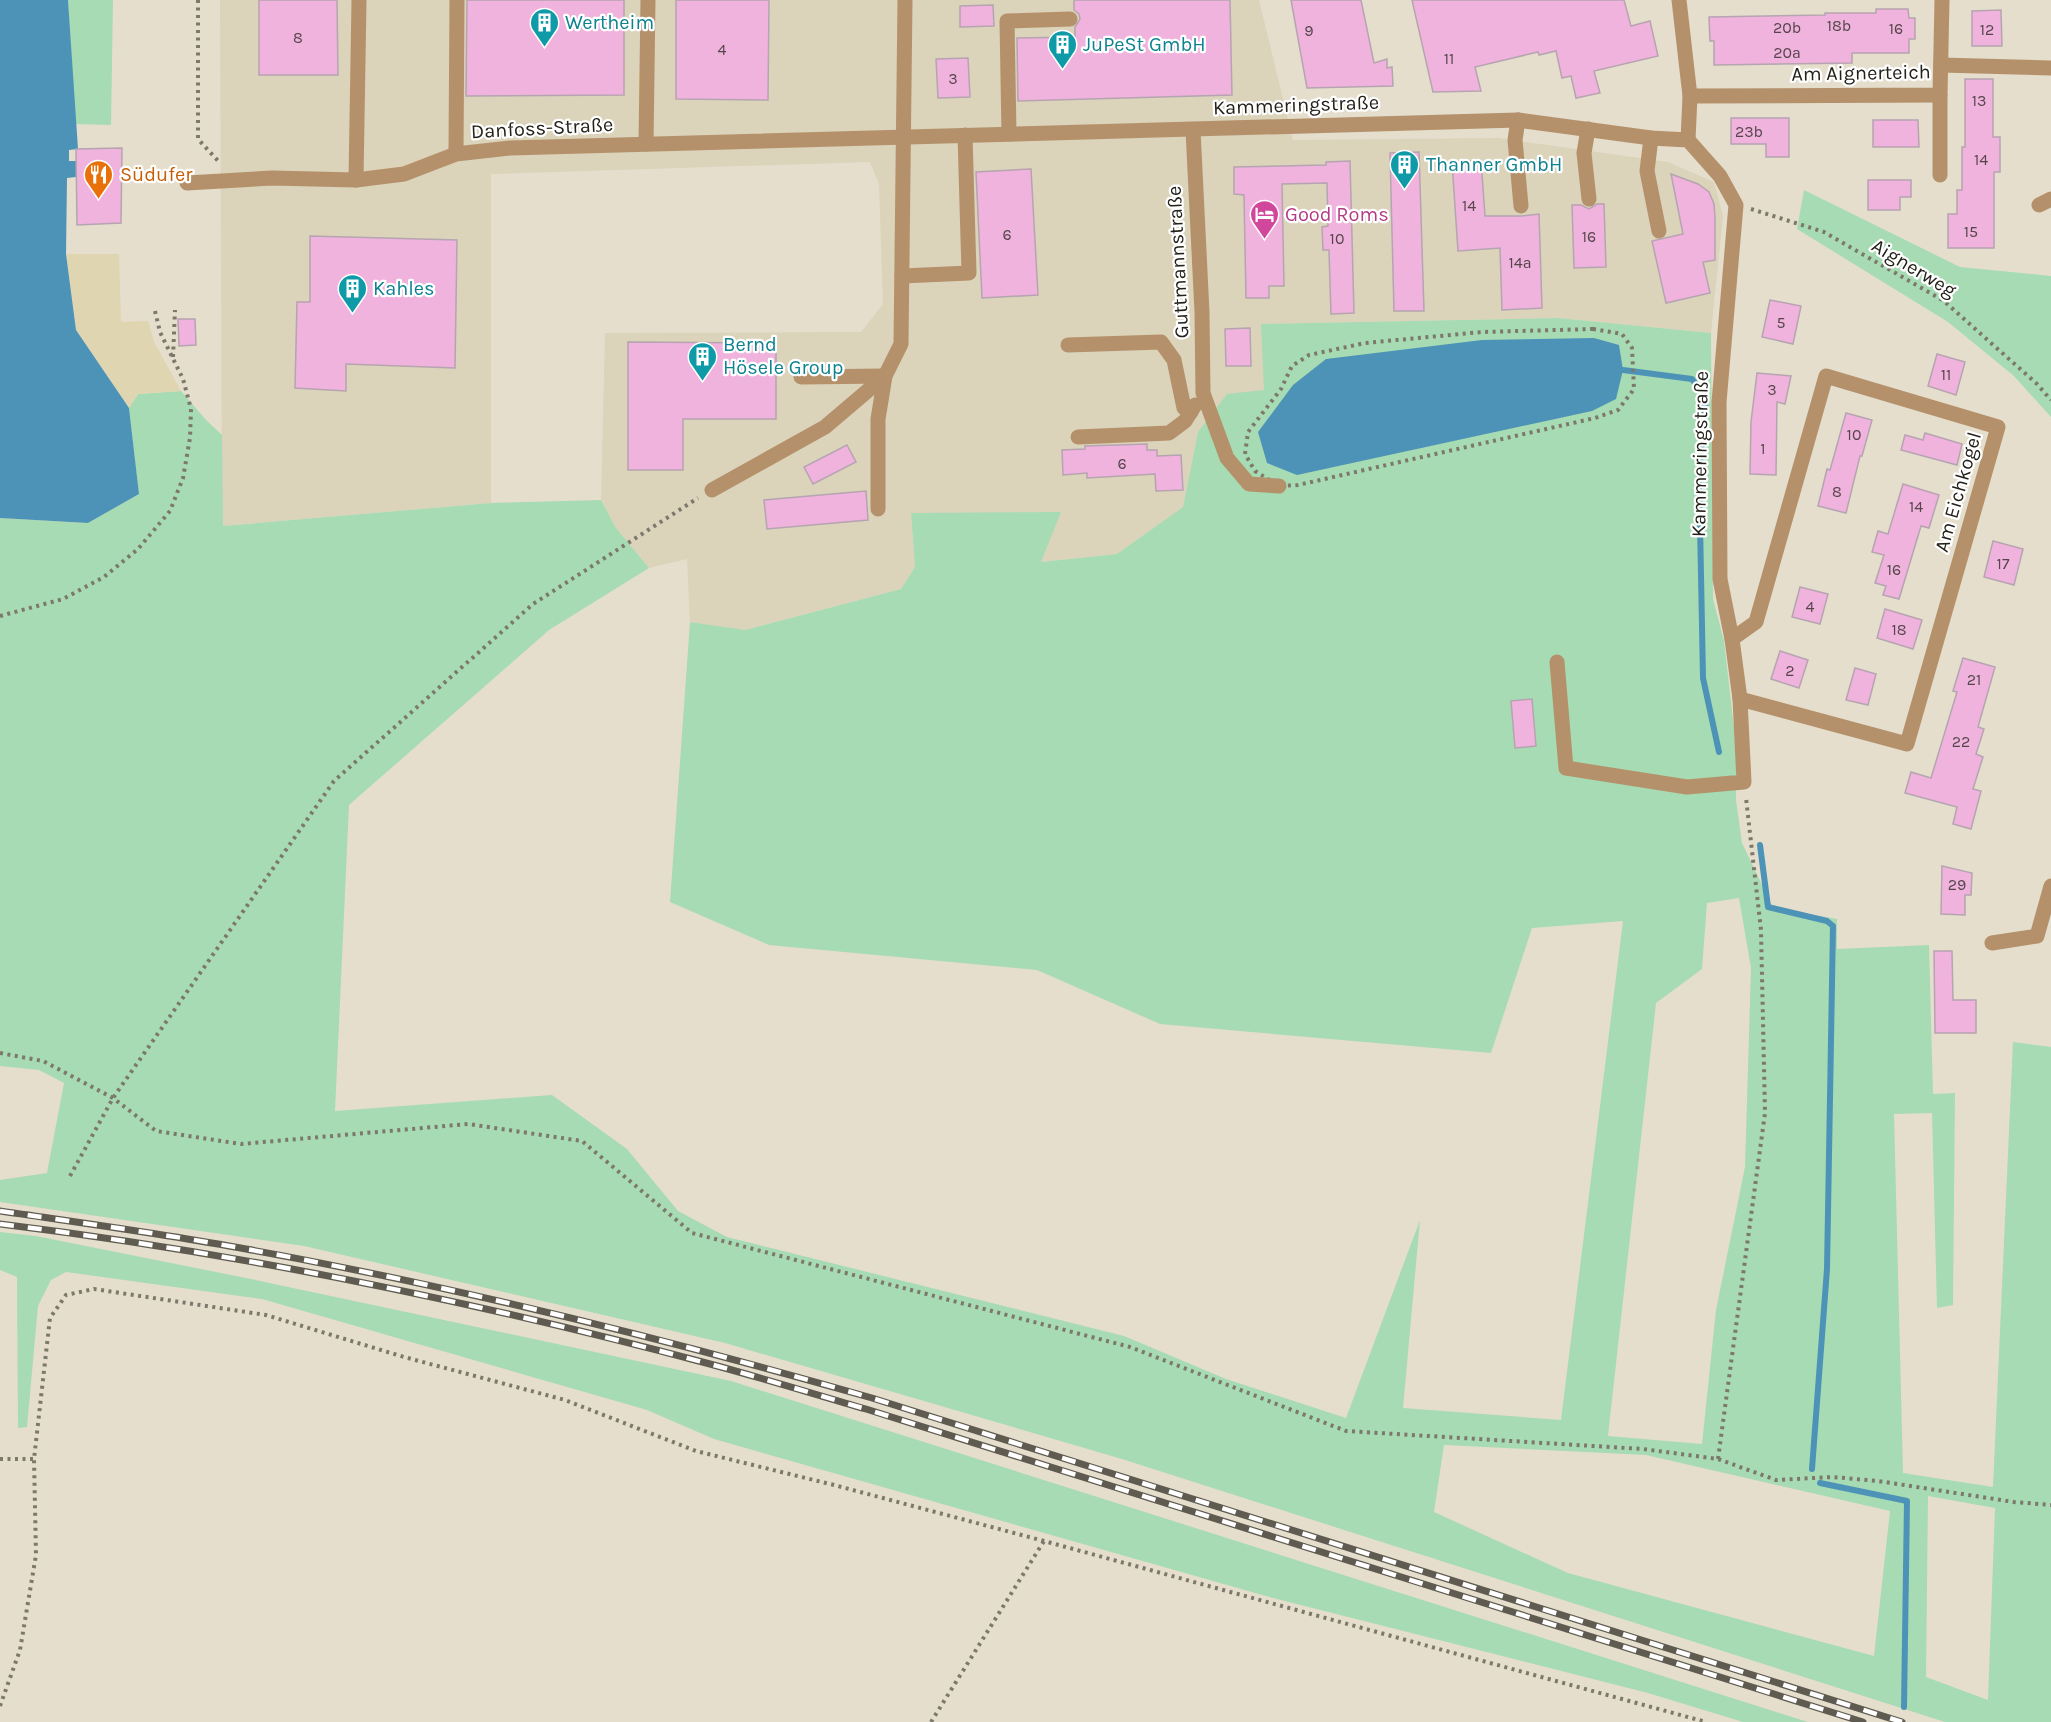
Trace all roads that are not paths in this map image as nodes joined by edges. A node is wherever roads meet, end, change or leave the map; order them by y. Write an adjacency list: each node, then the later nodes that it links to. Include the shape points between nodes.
1 (359, 0): 23 (street)
2 (457, 0): 21 (street)
3 (648, 0): 20 (street)
4 (905, 0): 17 (street)
5 (1679, 0): 11 (street)
6 (1942, 0): 8 (street, Am Aignerteich)
7 (1070, 19): 15 (street, via 1006,21)
8 (1941, 64): 9 (street); 10 (street, Am Aignerteich)
9 (2051, 68)
10 (1940, 95): 11 (street, Am Aignerteich); 22 (street)
11 (1690, 96): 19 (street)
12 (1518, 120): 13 (street, Kammeringstraße); 14 (street, Kammeringstraße); 26 (street, via 1515,140)
13 (1588, 129): 18 (street, Kammeringstraße); 25 (street, via 1584,153)
14 (1193, 130): 15 (street, Kammeringstraße); 32 (street, Guttmannstraße)
15 (1009, 134): 16 (street, Kammeringstraße)
16 (965, 135): 17 (street, Kammeringstraße); 28 (street, via 969,273)
17 (904, 136): 20 (street, Danfoss-Straße); 28 (street)
18 (1651, 138): 19 (street, Kammeringstraße); 27 (street, via 1647,171)
19 (1688, 140): 38 (street, Kammeringstraße, via 1720,176 1736,205 1719,402 1720,579)
20 (646, 144): 21 (street, Danfoss-Straße, via 510,148)
21 (456, 154): 23 (street, Danfoss-Straße, via 404,174)
22 (1940, 175)
23 (356, 180): 24 (street, Danfoss-Straße, via 272,178)
24 (187, 183)
25 (1589, 199)
26 (1521, 206)
27 (1659, 231)
28 (902, 276): 30 (street, via 901,344)
29 (1068, 345): 33 (street, via 1161,342 1174,360 1184,408)
30 (885, 376): 31 (street); 36 (street, via 825,427); 37 (street, via 878,419)
31 (801, 377)
32 (1203, 393): 33 (street); 35 (street, via 1227,458 1248,484)
33 (1191, 412): 34 (street, via 1169,433)
34 (1078, 437)
35 (1279, 486)
36 (712, 490)
37 (878, 509)
38 (1732, 639): 40 (street, Kammeringstraße); 40 (street, Am Eichkogel, via 1756,622 1826,376 1998,427 1907,744)
39 (1557, 662): 40 (street, Kammeringstraße, via 1566,768 1686,787 1744,782)
40 (1740, 699)
41 (2051, 886): 42 (street, via 2037,936)
42 (1992, 943)

